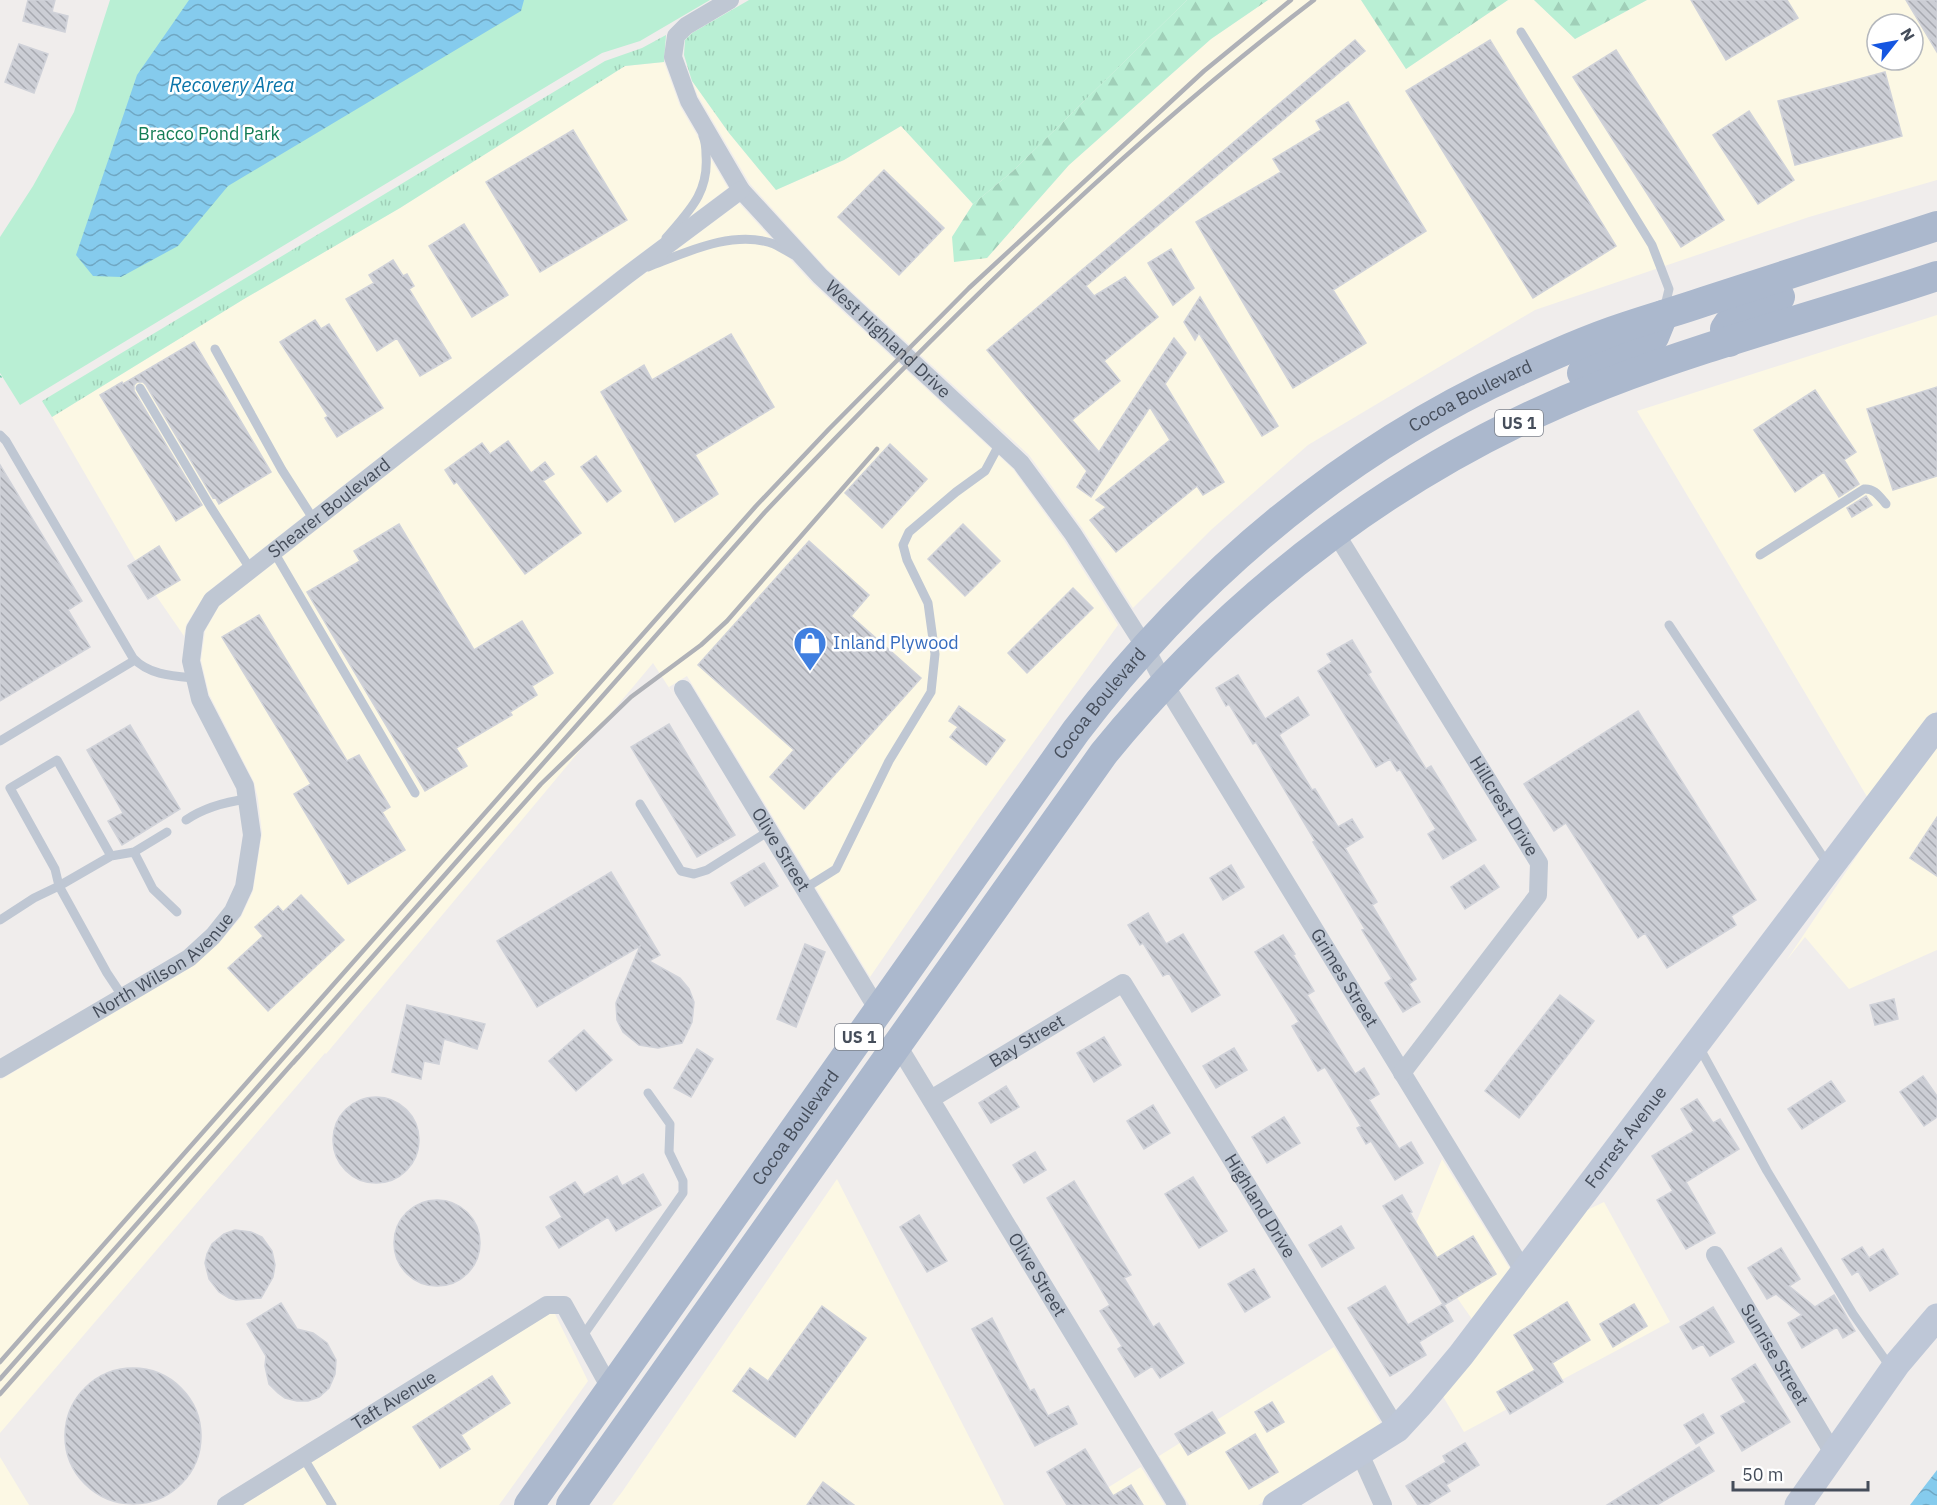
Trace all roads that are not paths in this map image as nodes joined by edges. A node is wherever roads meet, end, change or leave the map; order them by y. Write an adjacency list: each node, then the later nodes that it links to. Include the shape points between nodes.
1 (730, 0): 3 (street, West Highland Drive, via 676,36 674,57)
2 (1521, 32): 9 (lane, via 1652,244 1669,289)
3 (689, 101): 4 (street, West Highland Drive); 6 (lane, Shearer Boulevard, via 705,142 704,188 664,241)
4 (741, 190): 6 (street, Shearer Boulevard); 7 (street, West Highland Drive)
5 (1935, 227): 9 (main road, Cocoa Boulevard / US 1); 10 (main road, via 1908,252 1746,309 1731,318 1725,329)
6 (627, 276): 7 (lane, Shearer Boulevard, via 702,246 739,239 772,244); 17 (street, Shearer Boulevard)
7 (820, 276): 14 (street, West Highland Drive)
8 (1937, 276): 10 (main road, Cocoa Boulevard / US 1)
9 (1663, 315): 15 (main road, via 1654,337 1639,348 1482,420); 23 (main road, Cocoa Boulevard / US 1, via 1516,372 1414,424 1267,528)
10 (1729, 342): 15 (main road, Cocoa Boulevard / US 1, via 1585,393)
11 (215, 349): 17 (lane)
12 (140, 388): 21 (lane)
13 (0, 435): 24 (lane)
14 (1000, 444): 23 (street, West Highland Drive, via 1021,463 1073,534); 42 (lane, via 986,471 909,532 903,545 928,603 935,654 931,692 889,761 836,869)
15 (1446, 461): 18 (main road, Cocoa Boulevard / US 1)
16 (1886, 504): 20 (lane, via 1876,493 1864,489)
17 (314, 520): 19 (street, Shearer Boulevard)
18 (1335, 532): 26 (main road, Cocoa Boulevard / US 1, via 1247,604); 51 (street, Hillcrest Drive, via 1539,863 1538,895)
19 (274, 552): 21 (street, Shearer Boulevard); 31 (lane)
20 (1760, 555)
21 (251, 570): 25 (street, Shearer Boulevard, via 212,600 195,629 191,661)
22 (1669, 626): 40 (lane)
23 (1145, 647): 26 (street, West Highland Drive); 37 (main road, Cocoa Boulevard / US 1, via 1076,731)
24 (135, 660): 25 (lane, via 141,667 168,676); 29 (lane)
25 (195, 678): 33 (street, Shearer Boulevard, via 200,699 245,786)
26 (1164, 683): 49 (main road, Cocoa Boulevard / US 1, via 1080,784); 51 (street, Grimes Street)
27 (683, 689): 35 (street, Olive Street)
28 (1937, 726): 40 (street, Forrest Avenue)
29 (0, 741)
30 (5, 789): 39 (lane, via 57,760); 41 (lane, via 55,869)
31 (415, 793)
32 (640, 804): 35 (lane, via 681,871 694,874)
33 (248, 805): 34 (lane, via 225,802); 46 (street, North Wilson Avenue, via 252,835 249,859 244,887 233,911 189,958)
34 (186, 820)
35 (769, 831): 42 (street, Olive Street)
36 (167, 832): 38 (lane)
37 (998, 840): 47 (main road, Cocoa Boulevard / US 1); 49 (main road, via 985,886 903,1004 895,1028)
38 (134, 852): 39 (lane); 43 (lane, via 153,889)
39 (111, 856): 41 (lane)
40 (1830, 867): 48 (street, Forrest Avenue)
41 (59, 886): 44 (lane); 46 (lane)
42 (804, 889): 47 (street, Olive Street)
43 (177, 912)
44 (0, 920)
45 (1123, 982): 53 (street, Bay Street); 61 (street, Highland Drive)
46 (123, 997): 50 (street, North Wilson Avenue)
47 (878, 1010): 54 (main road, via 881,1029 877,1049 777,1193); 60 (main road, Cocoa Boulevard / US 1)
48 (1697, 1043): 56 (street, Forrest Avenue); 59 (lane, via 1773,1181 1853,1314)
49 (897, 1044): 53 (street, Olive Street); 54 (main road, Cocoa Boulevard / US 1)
50 (0, 1069)
51 (1402, 1073): 56 (street, Grimes Street)
52 (648, 1093): 58 (lane, via 670,1124 669,1152 683,1181 683,1193)
53 (931, 1099): 69 (street, Olive Street)
54 (751, 1250): 68 (main road, Cocoa Boulevard / US 1)
55 (1715, 1256): 62 (street, Sunrise Street)
56 (1524, 1272): 61 (street, Forrest Avenue, via 1461,1355)
57 (1937, 1317): 59 (street)
58 (582, 1337): 60 (street); 64 (street, Taft Avenue, via 564,1305 547,1305)
59 (1893, 1370): 62 (street)
60 (610, 1388): 67 (main road, Cocoa Boulevard / US 1)
61 (1397, 1429): 63 (street, Forrest Avenue)
62 (1833, 1453): 72 (street)
63 (1360, 1454): 70 (street, Forrest Avenue); 71 (street)
64 (303, 1457): 65 (street, Taft Avenue); 66 (lane)
65 (226, 1505)
66 (332, 1505)
67 (529, 1505)
68 (571, 1505)
69 (1177, 1505)
70 (1276, 1505)
71 (1383, 1505)
72 (1798, 1505)

